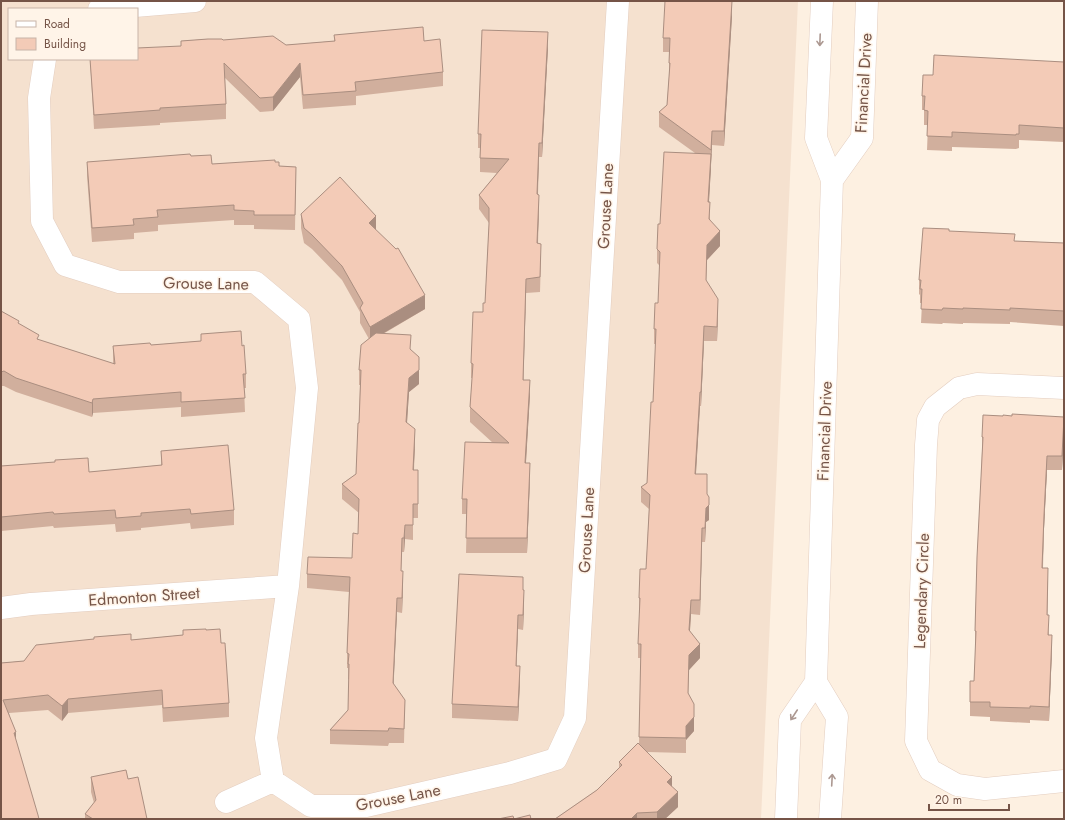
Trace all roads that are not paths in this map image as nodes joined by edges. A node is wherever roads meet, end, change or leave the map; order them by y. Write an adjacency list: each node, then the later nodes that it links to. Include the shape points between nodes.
1 (195, 1): 5 (street)
2 (618, 1): 13 (street, Grouse Lane, via 575,718 556,759 510,773 366,806 312,806)
3 (822, 1): 7 (street, Financial Drive, one-way to 7, via 816,138)
4 (867, 1): 7 (street, Financial Drive, via 862,138)
5 (110, 8)
6 (45, 60): 9 (street, Grouse Lane, via 39,98 42,221 65,265 119,282 255,282 299,319 307,388)
7 (832, 180): 11 (street, Financial Drive)
8 (1064, 388): 12 (street, Legendary Circle, via 977,384 959,388 936,407 928,420 916,740 930,770 957,785 985,789)
9 (288, 586): 10 (street, Edmonton Street); 13 (street, Grouse Lane, via 266,738)
10 (1, 608)
11 (816, 682): 15 (street, one-way to 15, via 790,720); 16 (street, one-way to 11, via 837,717)
12 (1064, 781)
13 (273, 782): 14 (street)
14 (226, 802)
15 (786, 819)
16 (830, 819)

